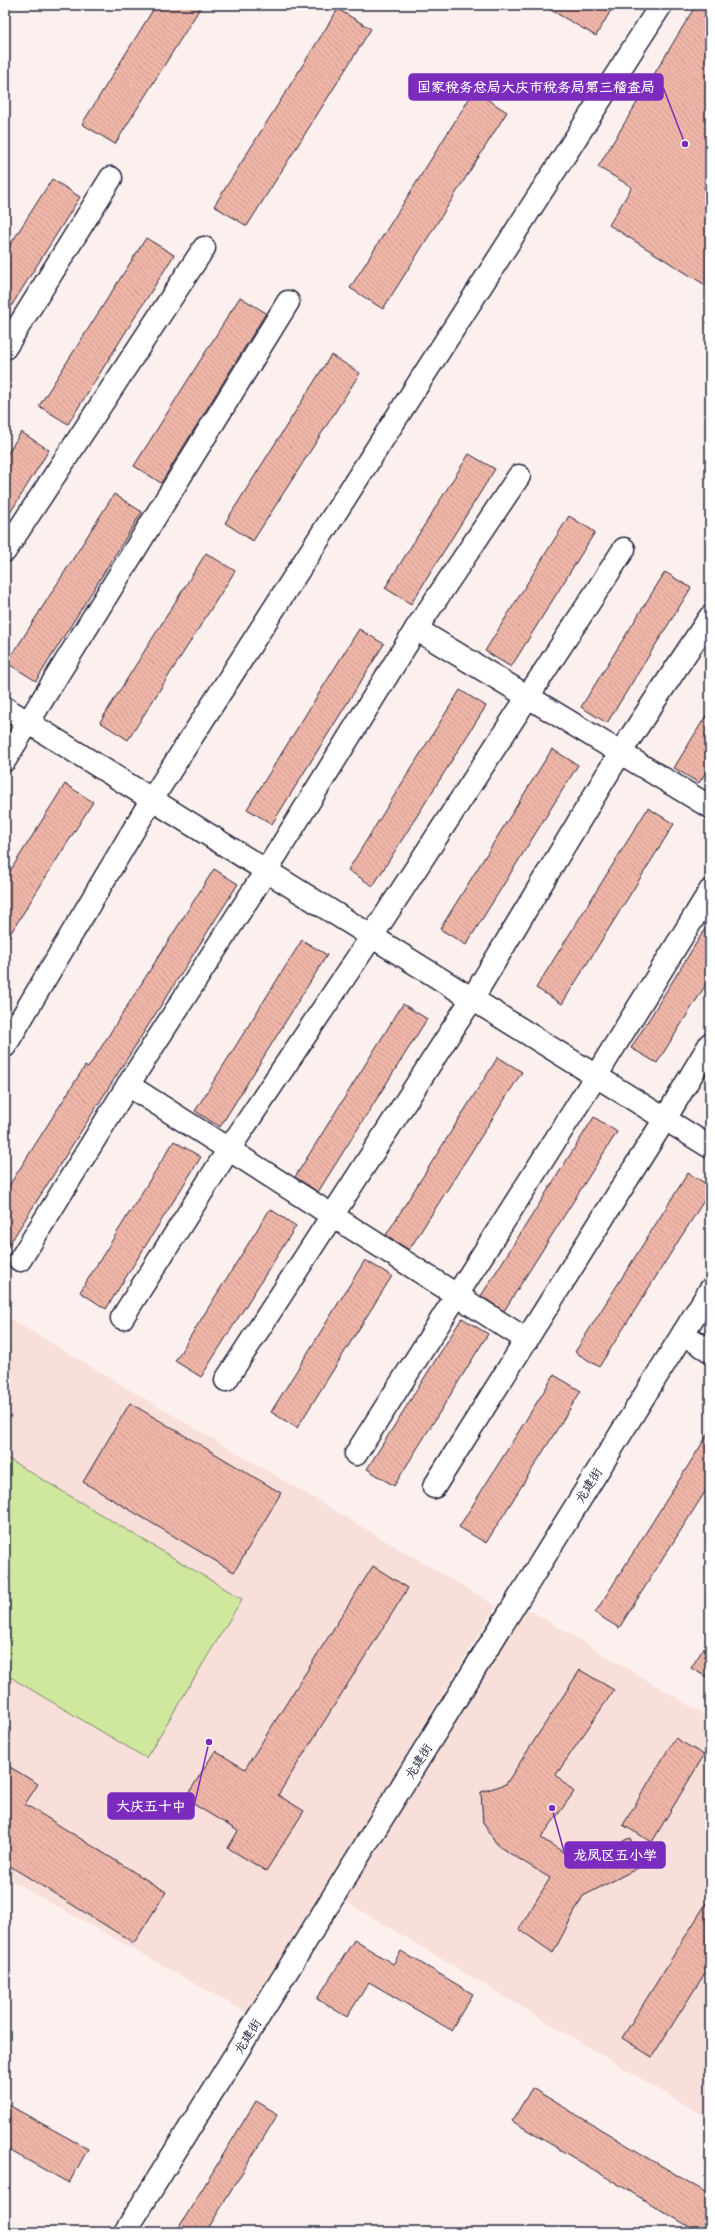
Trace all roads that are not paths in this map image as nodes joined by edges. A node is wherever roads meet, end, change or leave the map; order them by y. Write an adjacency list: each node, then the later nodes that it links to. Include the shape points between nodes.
1 (661, 5): 16 (street)
2 (111, 178): 5 (street)
3 (204, 248): 8 (street)
4 (288, 302): 13 (street)
5 (5, 348)
6 (519, 476): 10 (street)
7 (624, 549): 11 (street)
8 (5, 551)
9 (710, 617): 14 (street)
10 (416, 629): 11 (street); 18 (street)
11 (528, 697): 14 (street); 20 (street)
12 (5, 708): 13 (street)
13 (28, 722): 15 (street); 16 (street)
14 (620, 753): 17 (street); 21 (street)
15 (5, 760)
16 (152, 799): 18 (street); 23 (street)
17 (710, 807)
18 (266, 870): 20 (street); 25 (street)
19 (710, 891): 24 (street)
20 (372, 936): 21 (street); 28 (street)
21 (472, 999): 24 (street); 29 (street)
22 (710, 1044): 26 (street)
23 (5, 1046)
24 (596, 1076): 26 (street); 32 (street)
25 (128, 1085): 28 (street); 30 (street)
26 (665, 1119): 27 (street); 35 (street)
27 (710, 1147)
28 (229, 1149): 29 (street); 33 (street)
29 (333, 1216): 32 (street); 37 (street)
30 (20, 1260)
31 (710, 1290): 34 (street, 龙建街)
32 (456, 1295): 35 (street); 38 (street)
33 (122, 1318)
34 (683, 1334): 36 (street); 40 (street, 龙建街)
35 (527, 1340): 39 (street)
36 (710, 1351)
37 (226, 1380)
38 (356, 1454)
39 (434, 1487)
40 (125, 2232)

